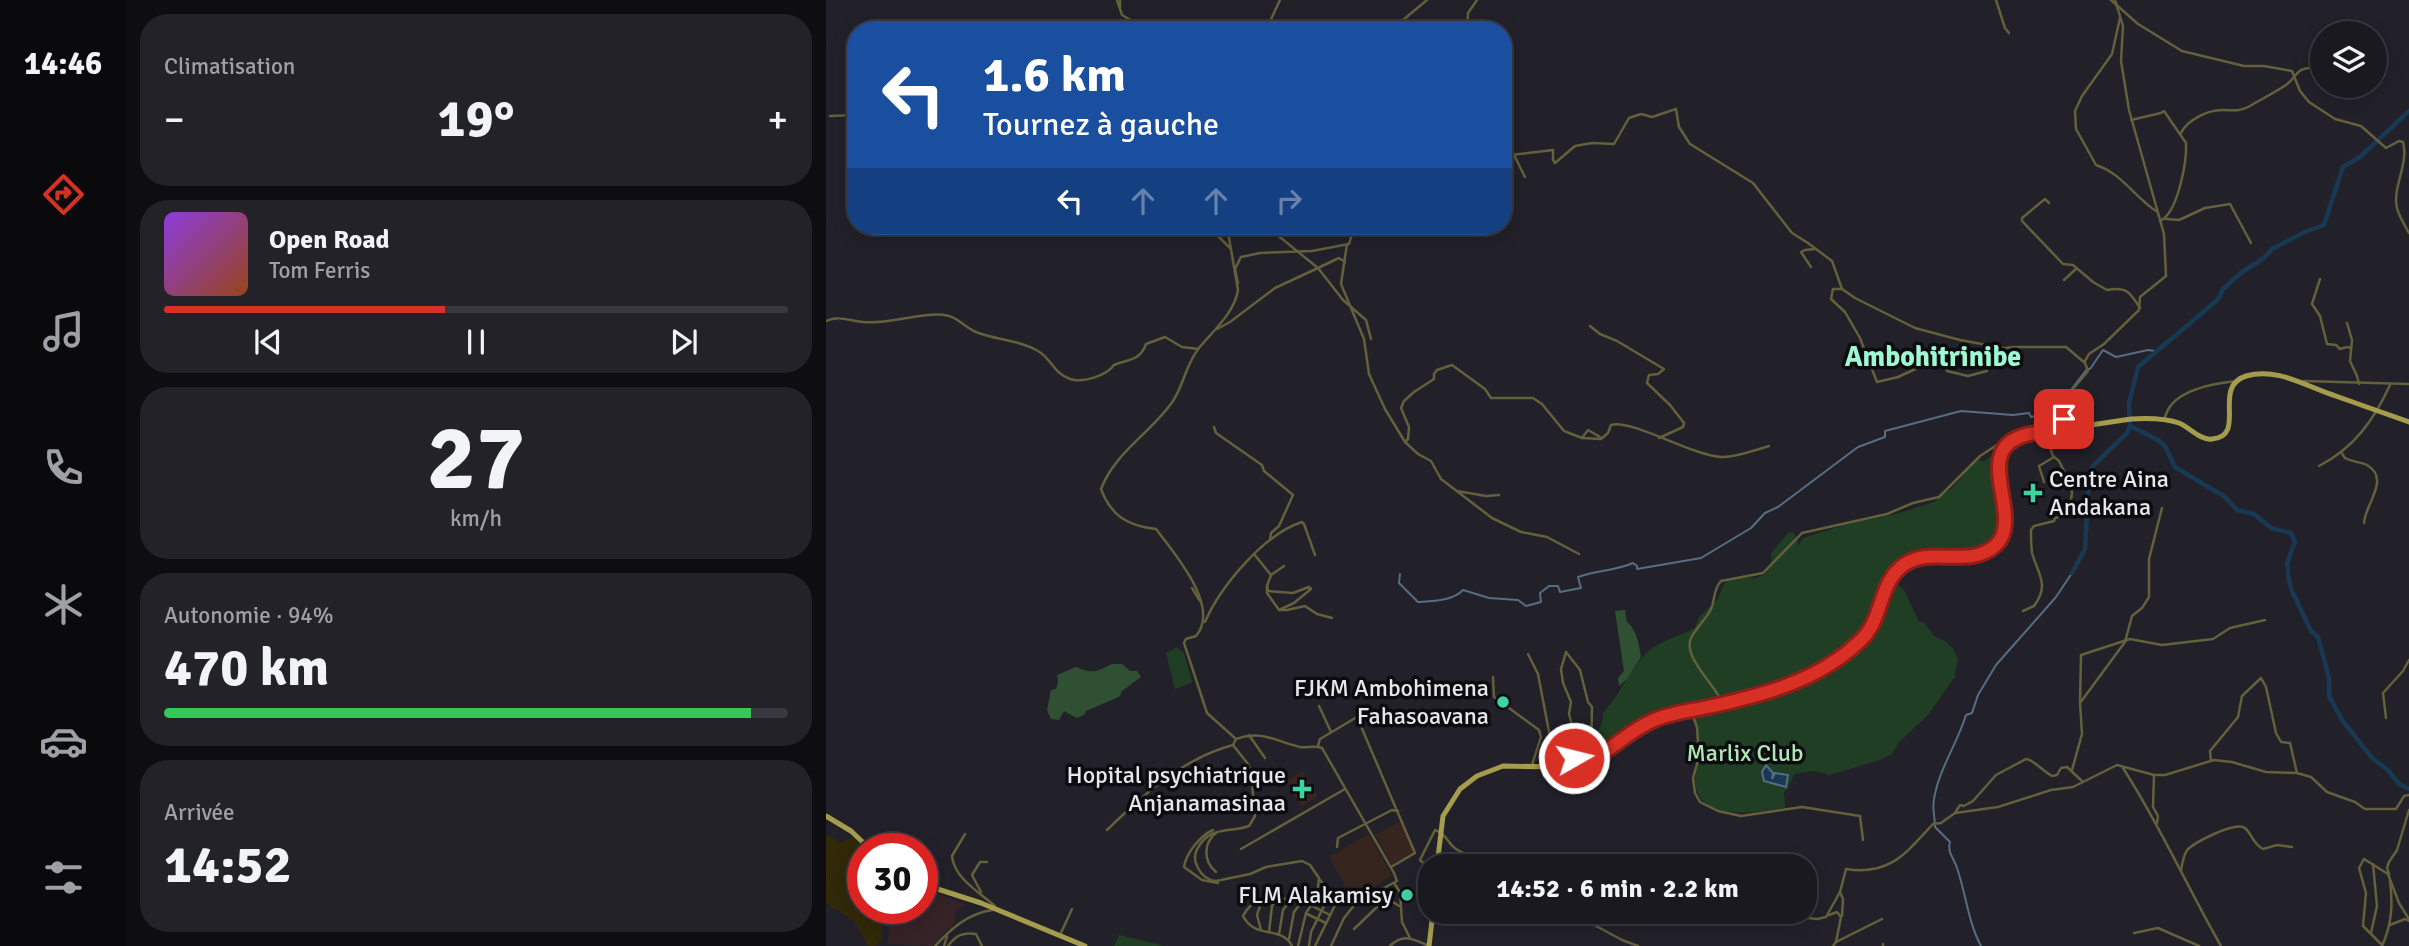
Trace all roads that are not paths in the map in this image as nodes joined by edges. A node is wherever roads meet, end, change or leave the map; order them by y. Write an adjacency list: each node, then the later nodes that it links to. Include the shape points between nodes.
1 (1118, 0): 8 (street, via 1120,11)
2 (1280, 0): 9 (street)
3 (1426, 0): 10 (street)
4 (1477, 0): 11 (street)
5 (1996, 0): 12 (street)
6 (2114, 1): 7 (street); 14 (street, via 2138,24 2182,51 2244,66 2282,68)
7 (2120, 15): 17 (street, via 2121,61); 22 (street, via 2112,54 2074,111 2076,129 2096,166 2106,168)
8 (1130, 21)
9 (1270, 21)
10 (1402, 21)
11 (1468, 21)
12 (2009, 33)
13 (2310, 68): 14 (street)
14 (2295, 75): 18 (street, via 2287,85 2248,107 2208,113 2183,127); 25 (street, via 2309,102 2335,119 2361,126 2386,148 2403,142 2403,177 2396,201)
15 (847, 115): 16 (street)
16 (830, 116)
17 (2131, 120): 18 (street, via 2164,111); 22 (street)
18 (2181, 133): 23 (street, via 2186,146 2183,173)
19 (1514, 155): 20 (street); 33 (street, via 1553,150 1555,163 1575,146 1614,144 1629,118 1676,109 1679,127 1690,144 1753,183 1792,233)
20 (1525, 177)
21 (2049, 203): 38 (street, via 2045,199 2022,221 2063,264)
22 (2156, 212): 24 (street)
23 (2166, 219): 24 (street); 30 (street, via 2179,220 2205,208 2230,204)
24 (2160, 221): 44 (street, via 2166,276 2140,297)
25 (2409, 233)
26 (1217, 235): 32 (street)
27 (1228, 235): 32 (street)
28 (1278, 235): 34 (street)
29 (1352, 235): 31 (street)
30 (2251, 243)
31 (1347, 244): 34 (street); 35 (street)
32 (1230, 248): 42 (street)
33 (1815, 249): 36 (street, via 1801,252); 41 (street, via 1832,261)
34 (1299, 250): 37 (street); 42 (street, via 1241,257 1236,269)
35 (1345, 261): 37 (street, via 1339,258); 43 (street, via 1341,284)
36 (1811, 267)
37 (1318, 268): 43 (street); 48 (street, via 1275,288)
38 (2077, 268): 40 (street); 44 (street, via 2107,290 2123,289)
39 (2320, 279): 51 (street, via 2312,304 2327,344)
40 (2064, 280)
41 (1842, 289): 50 (street, via 1915,328); 53 (street, via 1833,289 1831,299 1860,338 1877,382)
42 (1238, 290): 48 (street)
43 (1350, 305): 49 (street, via 1366,320); 71 (street, via 1364,339 1369,374)
44 (2140, 308): 54 (street, via 2089,354)
45 (826, 321): 52 (street, via 951,316 977,333 1038,350 1057,373 1072,380 1091,378 1137,358 1155,339 1165,337 1182,347)
46 (2347, 323): 51 (street)
47 (1590, 326): 70 (street, via 1664,369 1649,375 1647,383 1684,423)
48 (1217, 328): 52 (street)
49 (1371, 339)
50 (2004, 348): 53 (street); 54 (street, via 2066,347)
51 (2351, 348): 58 (street)
52 (1198, 349): 89 (street, via 1175,398 1108,472 1101,489 1110,510 1135,526 1156,529)
53 (1940, 357): 55 (street, via 1947,371 1968,376)
54 (2085, 363): 65 (street, via 2088,369 2058,408)
55 (1987, 372)
56 (2237, 381): 57 (main road, via 2269,374); 62 (street, via 2188,394 2170,405); 62 (main road, via 2228,397 2230,425 2221,436 2207,439 2182,424)
57 (2301, 382): 58 (street); 61 (main road)
58 (2358, 384): 60 (street)
59 (2409, 384): 60 (street)
60 (2390, 385): 61 (street)
61 (2378, 411): 63 (main road); 73 (street)
62 (2164, 420): 65 (main road)
63 (2409, 422)
64 (1214, 427): 81 (street, via 1293,495)
65 (2074, 428): 66 (main road)
66 (2045, 433): 67 (main road); 74 (street)
67 (2024, 435): 100 (main road, via 2011,442 2000,457 2005,520 1998,544 1976,556 1924,557 1908,562 1888,582 1874,623 1854,646 1787,687); 100 (street, via 2017,433 1980,456 1939,498 1802,533 1763,573 1721,581 1690,646)
68 (1582, 438): 69 (street); 69 (street, via 1588,430); 71 (street, via 1564,431 1533,398 1491,398 1452,365 1437,370 1434,379 1404,401 1401,408 1409,427)
69 (1600, 438): 70 (street, via 1618,423)
70 (1659, 438): 72 (street, via 1723,457)
71 (1405, 442): 77 (street, via 1432,461 1441,480)
72 (1769, 446)
73 (2342, 452): 75 (street); 80 (street, via 2378,477)
74 (2054, 457): 76 (street, via 2039,466); 91 (street, via 2070,483 2069,514 2031,530 2042,588 2034,606)
75 (2319, 466)
76 (2044, 482)
77 (1457, 491): 78 (street); 83 (street, via 1492,518)
78 (1499, 495)
79 (2162, 509): 95 (street, via 2149,558 2149,597 2132,616)
80 (2364, 523)
81 (1270, 540): 82 (street); 84 (street, via 1301,522)
82 (1254, 554): 86 (street); 94 (street, via 1224,587)
83 (1579, 554)
84 (1315, 555)
85 (1284, 566): 86 (street)
86 (1270, 575): 87 (street)
87 (1266, 586): 90 (street); 90 (street, via 1268,591 1293,593 1311,589)
88 (1192, 588): 89 (street)
89 (1202, 603): 94 (street)
90 (1279, 610): 92 (street, via 1305,606)
91 (2023, 611)
92 (1332, 618)
93 (2265, 620): 95 (street, via 2230,628 2213,639 2162,645)
94 (1204, 625): 106 (street, via 1184,643 1207,713)
95 (2125, 642): 99 (street); 99 (street, via 2081,654)
96 (1528, 654): 112 (street, via 1538,674 1550,737)
97 (2409, 660): 103 (street, via 2383,693)
98 (1493, 677): 113 (street, via 1494,697 1539,730)
99 (2080, 703): 115 (street, via 2082,734)
100 (1723, 704): 102 (main road)
101 (1319, 706): 104 (street)
102 (1691, 711): 110 (main road, via 1653,720); 132 (street, via 1699,757 1693,778 1700,802 1741,816 1802,807 1860,816)
103 (2386, 718)
104 (1331, 732): 108 (street, via 1320,739); 122 (street, via 1357,717)
105 (1249, 734): 106 (street); 108 (street, via 1304,748); 109 (street)
106 (1236, 738): 107 (street)
107 (1233, 746): 127 (street, via 1198,759 1149,791); 128 (street, via 1250,768 1255,816 1249,826)
108 (1320, 747): 119 (street)
109 (1265, 758)
110 (1591, 759): 112 (main road); 112 (street, via 1592,707 1580,670 1566,652 1561,670 1577,744)
111 (2211, 761): 116 (street); 116 (street, via 2210,751 2238,717 2242,696 2260,678 2276,733 2281,742 2290,743); 117 (street)
112 (1574, 762): 113 (main road)
113 (1532, 766): 129 (main road, via 1503,766 1477,776 1451,802)
114 (2122, 767): 117 (street); 118 (street, via 2116,765); 126 (street)
115 (2072, 770): 118 (street); 123 (street, via 2061,768 2052,776 2025,758 1996,775)
116 (2297, 773): 120 (street, via 2367,809 2396,809)
117 (2154, 775): 126 (street, via 2152,807)
118 (2082, 782): 123 (street, via 1998,807)
119 (1345, 789): 125 (street); 135 (street)
120 (2409, 795)
121 (2409, 810): 146 (street)
122 (1400, 813): 125 (street, via 1395,809); 142 (street, via 1415,853)
123 (1955, 813): 152 (street, via 1935,824 1898,861 1846,869)
124 (826, 816): 130 (main road)
125 (1367, 824): 134 (street, via 1338,838); 142 (street)
126 (2157, 824): 145 (street)
127 (1108, 830)
128 (1219, 830): 140 (street, via 1208,842); 143 (street, via 1198,847); 147 (street, via 1202,838 1184,867 1208,883)
129 (1440, 831): 136 (street, via 1433,831); 137 (main road); 138 (street, via 1454,848)
130 (853, 833)
131 (965, 834): 153 (street, via 952,856 953,863 966,882)
132 (1863, 840)
133 (2291, 846): 145 (street, via 2263,849 2245,828 2232,827 2188,849)
134 (1337, 847)
135 (1241, 849)
136 (1423, 854)
137 (1438, 854)
138 (1468, 854)
139 (987, 862): 153 (street, via 980,862 972,874)
140 (1209, 864): 143 (street); 144 (street)
141 (2373, 864): 146 (street); 185 (street, via 2377,906); 185 (street, via 2364,859 2359,868 2366,893 2363,926)
142 (1391, 867): 149 (street)
143 (1199, 870): 147 (street, via 1210,881)
144 (1216, 872)
145 (2182, 874): 203 (street)
146 (2388, 874): 171 (street); 175 (street)
147 (1234, 877): 148 (street, via 1302,861)
148 (1319, 878): 151 (street); 154 (street)
149 (1394, 883): 160 (street, via 1400,892); 198 (street, via 1356,903)
150 (938, 889): 162 (main road)
151 (1331, 892): 163 (street); 165 (street, via 1337,901)
152 (1840, 892): 166 (street); 167 (street)
153 (983, 895): 162 (street)
154 (1317, 895): 158 (street); 159 (street)
155 (1278, 896): 156 (street); 157 (street); 182 (street)
156 (1262, 900): 180 (street, via 1257,915); 180 (street, via 1243,916)
157 (1291, 900): 158 (street); 184 (street, via 1283,910)
158 (1301, 903): 188 (street, via 1294,912)
159 (1312, 906): 163 (street); 164 (street)
160 (1399, 906): 178 (street, via 1382,904); 187 (street)
161 (1072, 909): 186 (street)
162 (1000, 910): 179 (street, via 976,915); 186 (main road)
163 (1322, 911): 165 (street); 168 (street)
164 (1306, 913): 168 (street); 177 (street)
165 (1330, 915): 172 (street)
166 (1826, 916): 167 (street, via 1837,912); 169 (street)
167 (1841, 917): 189 (street)
168 (1318, 918): 172 (street); 181 (street)
169 (1817, 919)
170 (1882, 919): 189 (street)
171 (2409, 920): 175 (street)
172 (1326, 923): 197 (street)
173 (1434, 924): 176 (street)
174 (1592, 924): 201 (street)
175 (2390, 925): 204 (street)
176 (1431, 926): 200 (main road)
177 (1303, 929): 181 (street); 195 (street)
178 (1354, 929)
179 (948, 932): 190 (street); 191 (street)
180 (1263, 932): 182 (street)
181 (1311, 932): 196 (street)
182 (1269, 933): 184 (street)
183 (2134, 933): 202 (street, via 2158,928)
184 (1279, 934): 188 (street)
185 (2371, 934): 204 (street)
186 (1060, 935): 193 (main road)
187 (1410, 938): 199 (street); 200 (street)
188 (1289, 939): 194 (street)
189 (1835, 944)
190 (935, 946)
191 (946, 946): 192 (street, via 965,933 976,934)
192 (982, 946)
193 (1085, 946)
194 (1292, 946)
195 (1298, 946)
196 (1309, 946)
197 (1315, 946)
198 (1331, 946)
199 (1390, 946)
200 (1429, 946)
201 (1638, 946)
202 (2199, 946)
203 (2221, 946)
204 (2382, 946)

